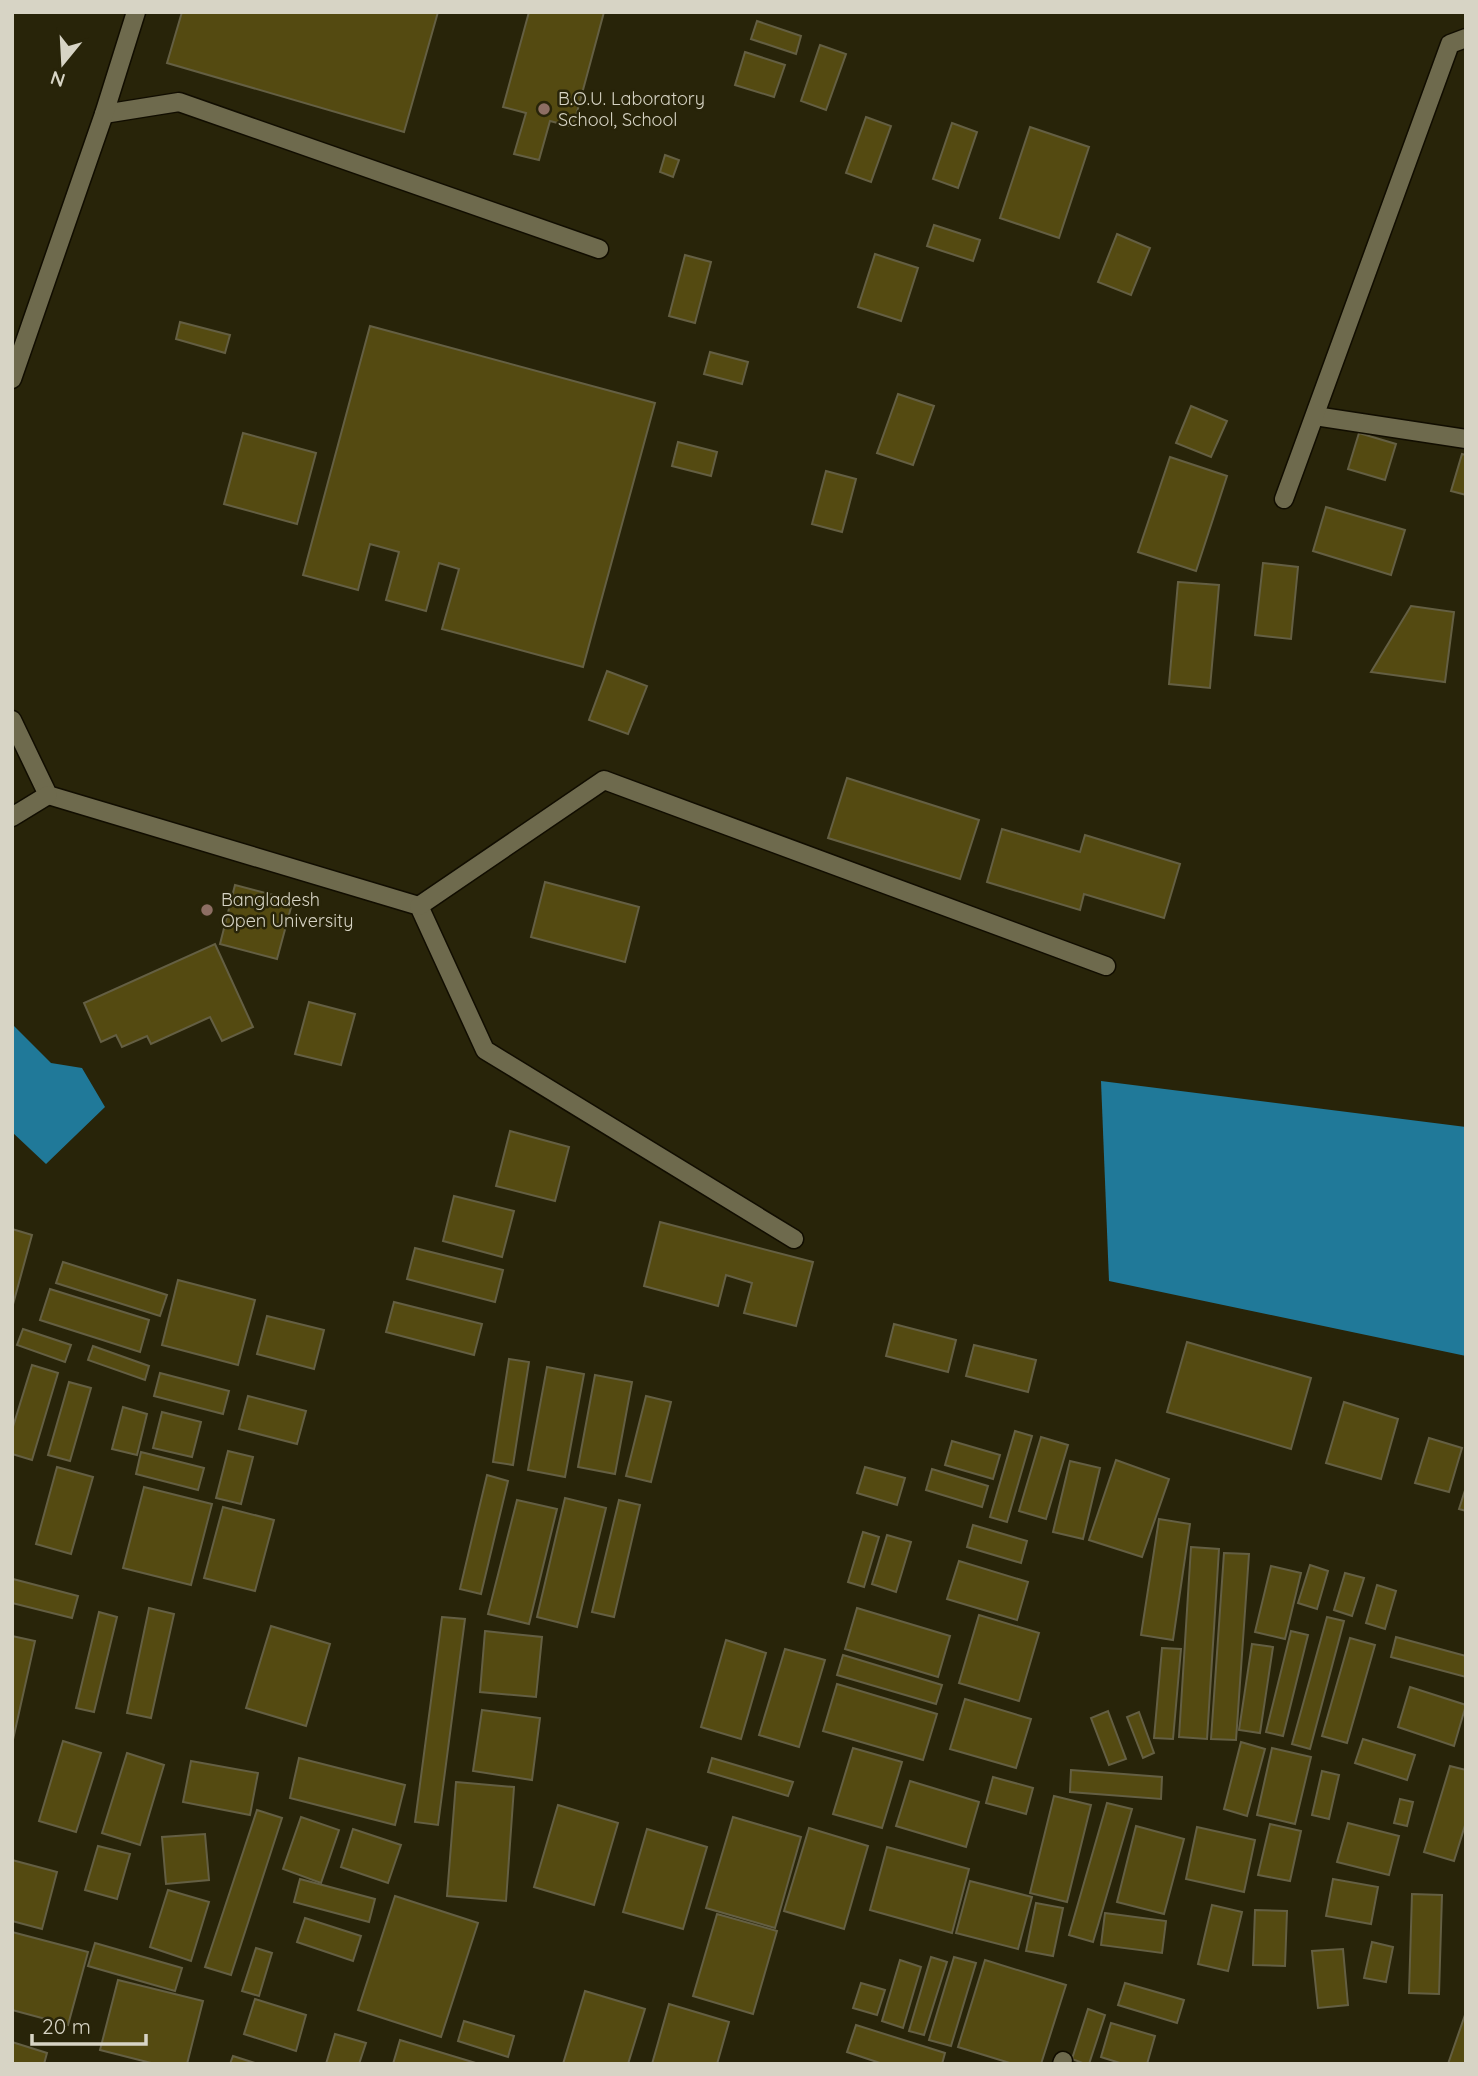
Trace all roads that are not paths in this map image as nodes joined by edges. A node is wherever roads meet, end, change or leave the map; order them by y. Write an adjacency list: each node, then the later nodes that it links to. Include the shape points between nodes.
1 (136, 12): 3 (street)
2 (1466, 38): 6 (street, via 1450,44)
3 (104, 114): 4 (street, via 179,102); 5 (street)
4 (599, 249)
5 (12, 379)
6 (1315, 416): 7 (street); 8 (street)
7 (1466, 439)
8 (1284, 499)
9 (12, 720): 10 (street)
10 (48, 795): 11 (street); 12 (street)
11 (12, 817)
12 (419, 906): 13 (street, via 604,780); 14 (street, via 485,1050)
13 (1106, 965)
14 (794, 1239)

